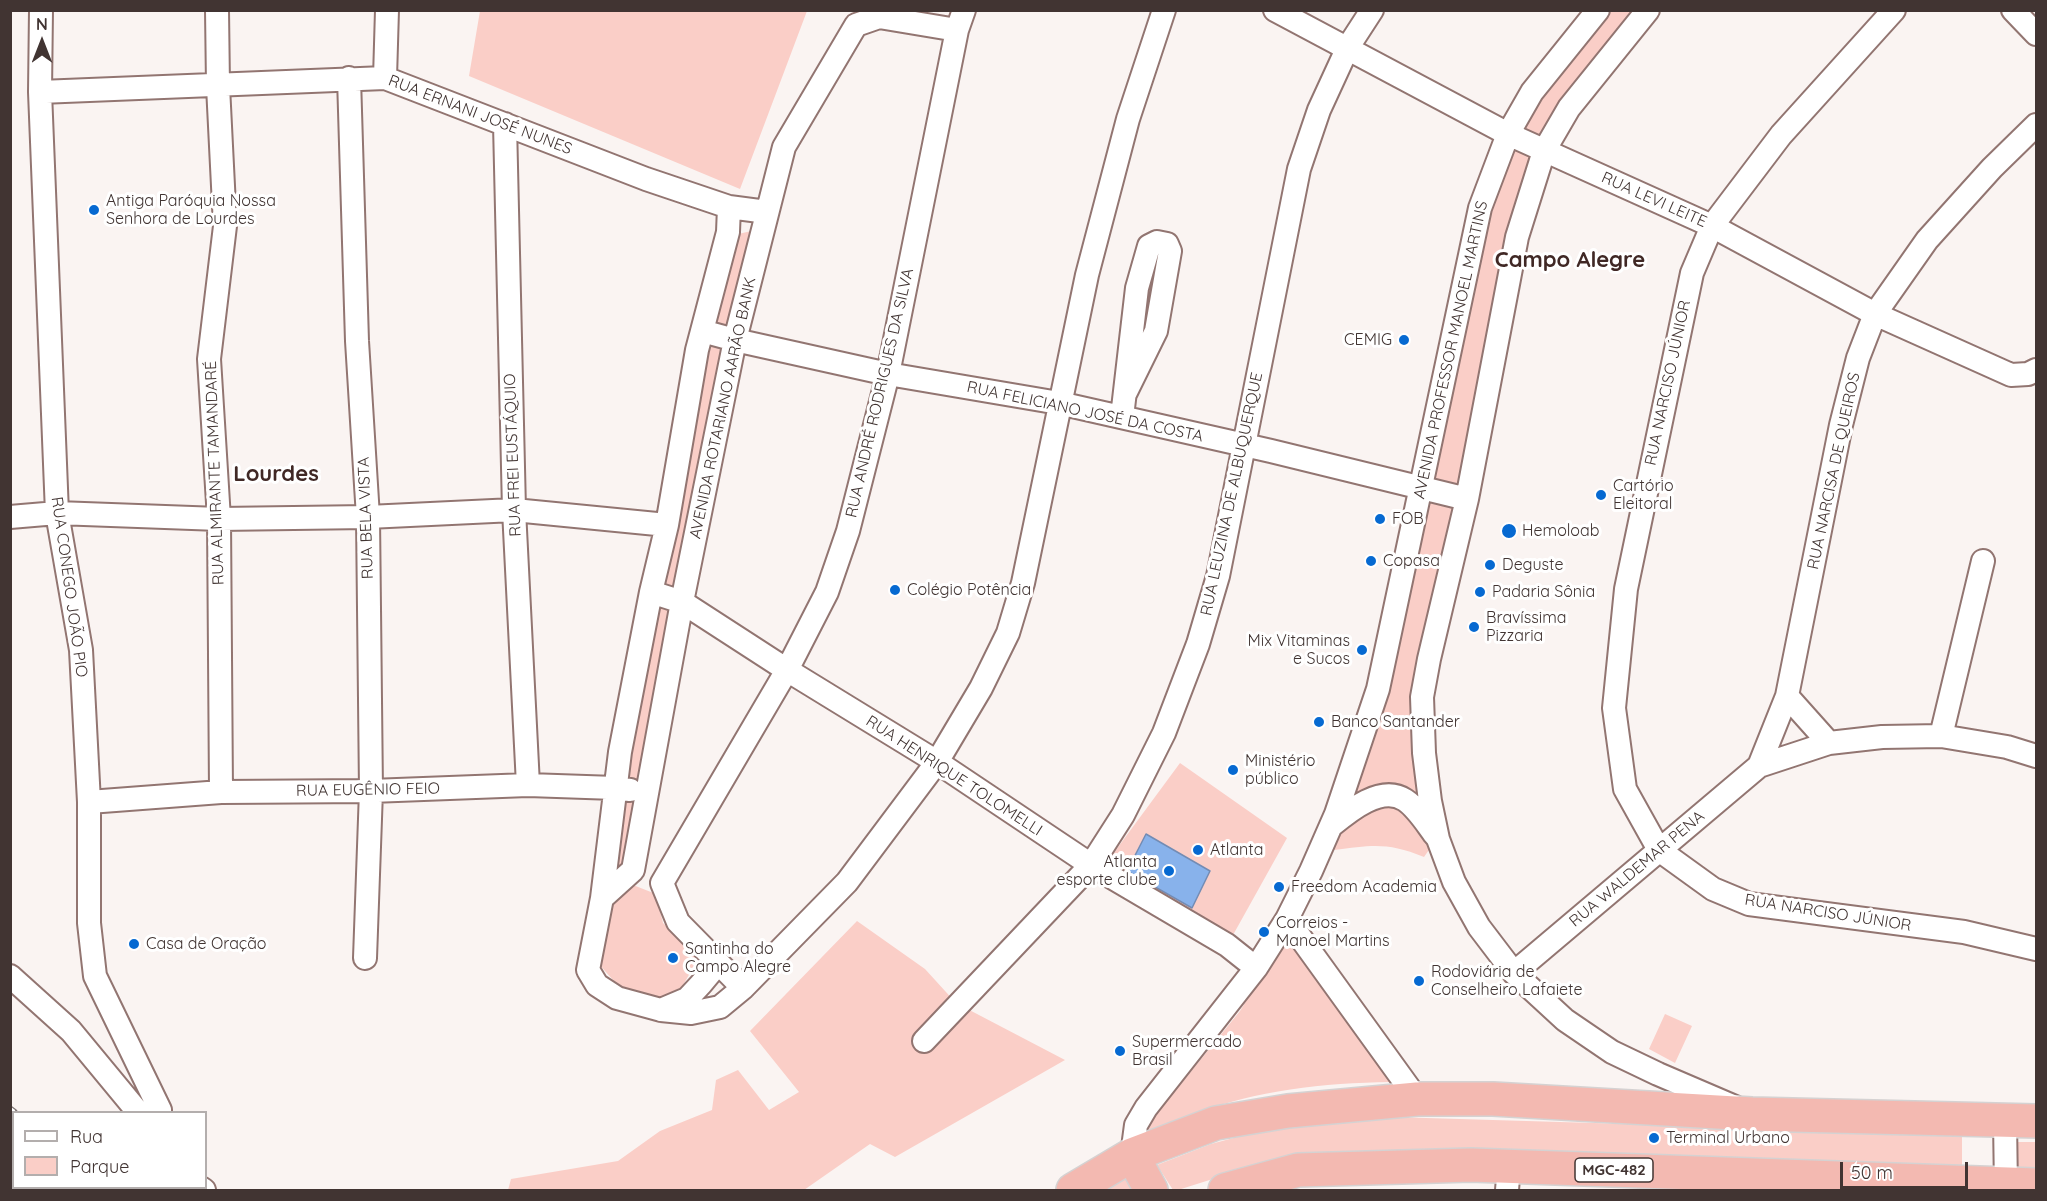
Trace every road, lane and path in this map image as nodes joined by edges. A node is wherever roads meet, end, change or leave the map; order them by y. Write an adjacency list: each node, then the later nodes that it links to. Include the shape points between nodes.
1 (41, 10): 17 (street, RUA CONEGO JOÃO PIO)
2 (217, 10): 16 (street, RUA ALMIRANTE TAMANDARÉ)
3 (387, 10): 15 (street)
4 (1164, 10): 31 (street, via 1128,119 1101,219)
5 (1275, 10): 13 (street, RUA LEVI LEITE)
6 (1372, 10): 13 (street, RUA LEUZINA DE ALBUQUERQUE)
7 (1598, 10): 20 (street, AVENIDA PROFESSOR MANOEL MARTINS, via 1532,92)
8 (1648, 10): 21 (street, via 1569,108)
9 (1894, 10): 24 (street, RUA NARCISO JÚNIOR, via 1781,135)
10 (2013, 10): 12 (street)
11 (961, 20): 23 (street, AVENIDA ROTARIANO AARÃO BANK, via 879,17 856,25 784,147); 29 (street, RUA ANDRÉ RODRIGUES DA SILVA)
12 (2037, 34)
13 (1348, 48): 20 (street, RUA LEVI LEITE); 33 (street, RUA LEUZINA DE ALBUQUERQUE, via 1319,110 1299,169)
14 (349, 78): 15 (street, RUA ERNANI JOSÉ NUNES); 16 (street, RUA ERNANI JOSÉ NUNES); 39 (street, RUA BELA VISTA, via 357,341)
15 (385, 78): 18 (street, RUA ERNANI JOSÉ NUNES)
16 (218, 86): 17 (street, RUA ERNANI JOSÉ NUNES); 40 (street, RUA ALMIRANTE TAMANDARÉ, via 225,226 209,359)
17 (40, 92): 37 (street, RUA CONEGO JOÃO PIO)
18 (505, 124): 22 (street, RUA ERNANI JOSÉ NUNES); 36 (street, RUA FREI EUSTÁQUIO)
19 (2037, 124): 25 (street, RUA NARCISA DE QUEIROS, via 1927,240)
20 (1508, 134): 21 (street, RUA LEVI LEITE); 34 (street, AVENIDA PROFESSOR MANOEL MARTINS, via 1480,208)
21 (1544, 151): 24 (street, RUA LEVI LEITE); 35 (street, via 1517,237)
22 (729, 207): 23 (street, RUA ERNANI JOSÉ NUNES); 26 (street, AVENIDA ROTARIANO AARÃO BANK, via 728,232)
23 (767, 212): 27 (street, AVENIDA ROTARIANO AARÃO BANK)
24 (1712, 226): 25 (street, RUA LEVI LEITE); 60 (street, RUA NARCISO JÚNIOR, via 1692,273 1676,342 1626,589 1614,708 1625,789)
25 (1875, 314): 28 (street, RUA LEVI LEITE, via 2011,375); 46 (street, RUA NARCISA DE QUEIROS, via 1858,358 1841,425)
26 (702, 331): 27 (street, RUA FELICIANO JOSÉ DA COSTA); 41 (street, AVENIDA ROTARIANO AARÃO BANK)
27 (735, 340): 29 (street, RUA FELICIANO JOSÉ DA COSTA); 44 (street, AVENIDA ROTARIANO AARÃO BANK)
28 (2037, 370)
29 (888, 374): 31 (street, RUA FELICIANO JOSÉ DA COSTA); 45 (street, RUA ANDRÉ RODRIGUES DA SILVA, via 848,531 827,592)
30 (1125, 394): 30 (street, via 1137,288 1149,246 1157,242 1167,244 1170,251 1156,331); 32 (street)
31 (1059, 403): 32 (street, RUA FELICIANO JOSÉ DA COSTA); 50 (street, via 1023,583 1008,633)
32 (1122, 417): 33 (street, RUA FELICIANO JOSÉ DA COSTA)
33 (1243, 445): 34 (street, RUA FELICIANO JOSÉ DA COSTA); 61 (street, RUA LEUZINA DE ALBUQUERQUE, via 1218,576 1196,649 1164,733 1123,815)
34 (1421, 487): 35 (street, RUA FELICIANO JOSÉ DA COSTA); 58 (street, AVENIDA PROFESSOR MANOEL MARTINS, via 1377,689)
35 (1467, 499): 59 (street, via 1422,697 1424,753)
36 (514, 510): 39 (street); 41 (street); 52 (street, RUA FREI EUSTÁQUIO)
37 (57, 513): 38 (street); 40 (street); 57 (street, RUA CONEGO JOÃO PIO, via 81,651)
38 (10, 517)
39 (368, 517): 40 (street); 54 (street, RUA BELA VISTA)
40 (219, 519): 55 (street, RUA ALMIRANTE TAMANDARÉ)
41 (667, 525): 43 (street, AVENIDA ROTARIANO AARÃO BANK)
42 (1983, 561): 47 (street)
43 (651, 592): 44 (street, RUA HENRIQUE TOLOMELLI); 53 (street, AVENIDA ROTARIANO AARÃO BANK)
44 (682, 602): 45 (street, RUA HENRIQUE TOLOMELLI); 56 (street, AVENIDA ROTARIANO AARÃO BANK)
45 (787, 670): 50 (street, RUA HENRIQUE TOLOMELLI); 63 (street, RUA ANDRÉ RODRIGUES DA SILVA)
46 (1787, 696): 48 (street); 51 (street, RUA NARCISA DE QUEIROS)
47 (1941, 736): 48 (street); 49 (street)
48 (1829, 743): 51 (street)
49 (2037, 756)
50 (937, 762): 61 (street, RUA HENRIQUE TOLOMELLI); 72 (street, via 847,882)
51 (1759, 766): 60 (street, RUA WALDEMAR PENA)
52 (528, 785): 53 (street, RUA EUGÊNIO FEIO); 54 (street, RUA EUGÊNIO FEIO)
53 (615, 788): 56 (street, RUA EUGÊNIO FEIO); 64 (street, AVENIDA ROTARIANO AARÃO BANK)
54 (370, 791): 55 (street, RUA EUGÊNIO FEIO); 67 (street, RUA BELA VISTA)
55 (221, 792): 57 (street, RUA EUGÊNIO FEIO)
56 (647, 793): 62 (street, AVENIDA ROTARIANO AARÃO BANK)
57 (89, 801): 77 (street, RUA CONEGO JOÃO PIO, via 89,923 95,976)
58 (1331, 826): 59 (street, via 1359,805 1388,796 1403,798); 65 (street, AVENIDA PROFESSOR MANOEL MARTINS)
59 (1438, 839): 70 (street, via 1454,882 1479,927)
60 (1659, 850): 66 (street, RUA NARCISO JÚNIOR, via 1713,889 1749,904 1964,932); 70 (street, RUA WALDEMAR PENA)
61 (1090, 865): 69 (street, RUA HENRIQUE TOLOMELLI, via 1227,945); 74 (street, RUA LEUZINA DE ALBUQUERQUE)
62 (633, 870): 63 (street); 64 (street)
63 (662, 883): 68 (street, via 678,922)
64 (602, 898): 73 (street, AVENIDA ROTARIANO AARÃO BANK, via 588,970 597,985 617,998)
65 (1287, 919): 69 (street, AVENIDA PROFESSOR MANOEL MARTINS); 75 (street)
66 (2037, 949)
67 (365, 958)
68 (712, 958): 72 (street); 73 (street, via 711,972 687,999)
69 (1256, 968): 81 (street, AVENIDA PROFESSOR MANOEL MARTINS, via 1146,1108 1136,1125)
70 (1514, 973): 78 (street, via 1565,1020 1612,1052)
71 (10, 976): 76 (street, via 71,1031)
72 (743, 988): 73 (street, via 720,1007 691,1014)
73 (661, 1010)
74 (924, 1041)
75 (1417, 1099): 78 (highway, via 1493,1099); 81 (highway, via 1216,1123)
76 (136, 1111)
77 (160, 1111)
78 (1752, 1114): 79 (highway)
79 (2005, 1120): 80 (highway); 83 (street)
80 (2037, 1121)
81 (1132, 1155): 84 (highway); 85 (highway)
82 (1508, 1179): 83 (highway, MGC-482); 86 (highway, MGC-482, via 1396,1166 1298,1170)
83 (2016, 1187)
84 (1073, 1191)
85 (1151, 1191)
86 (1225, 1191)

